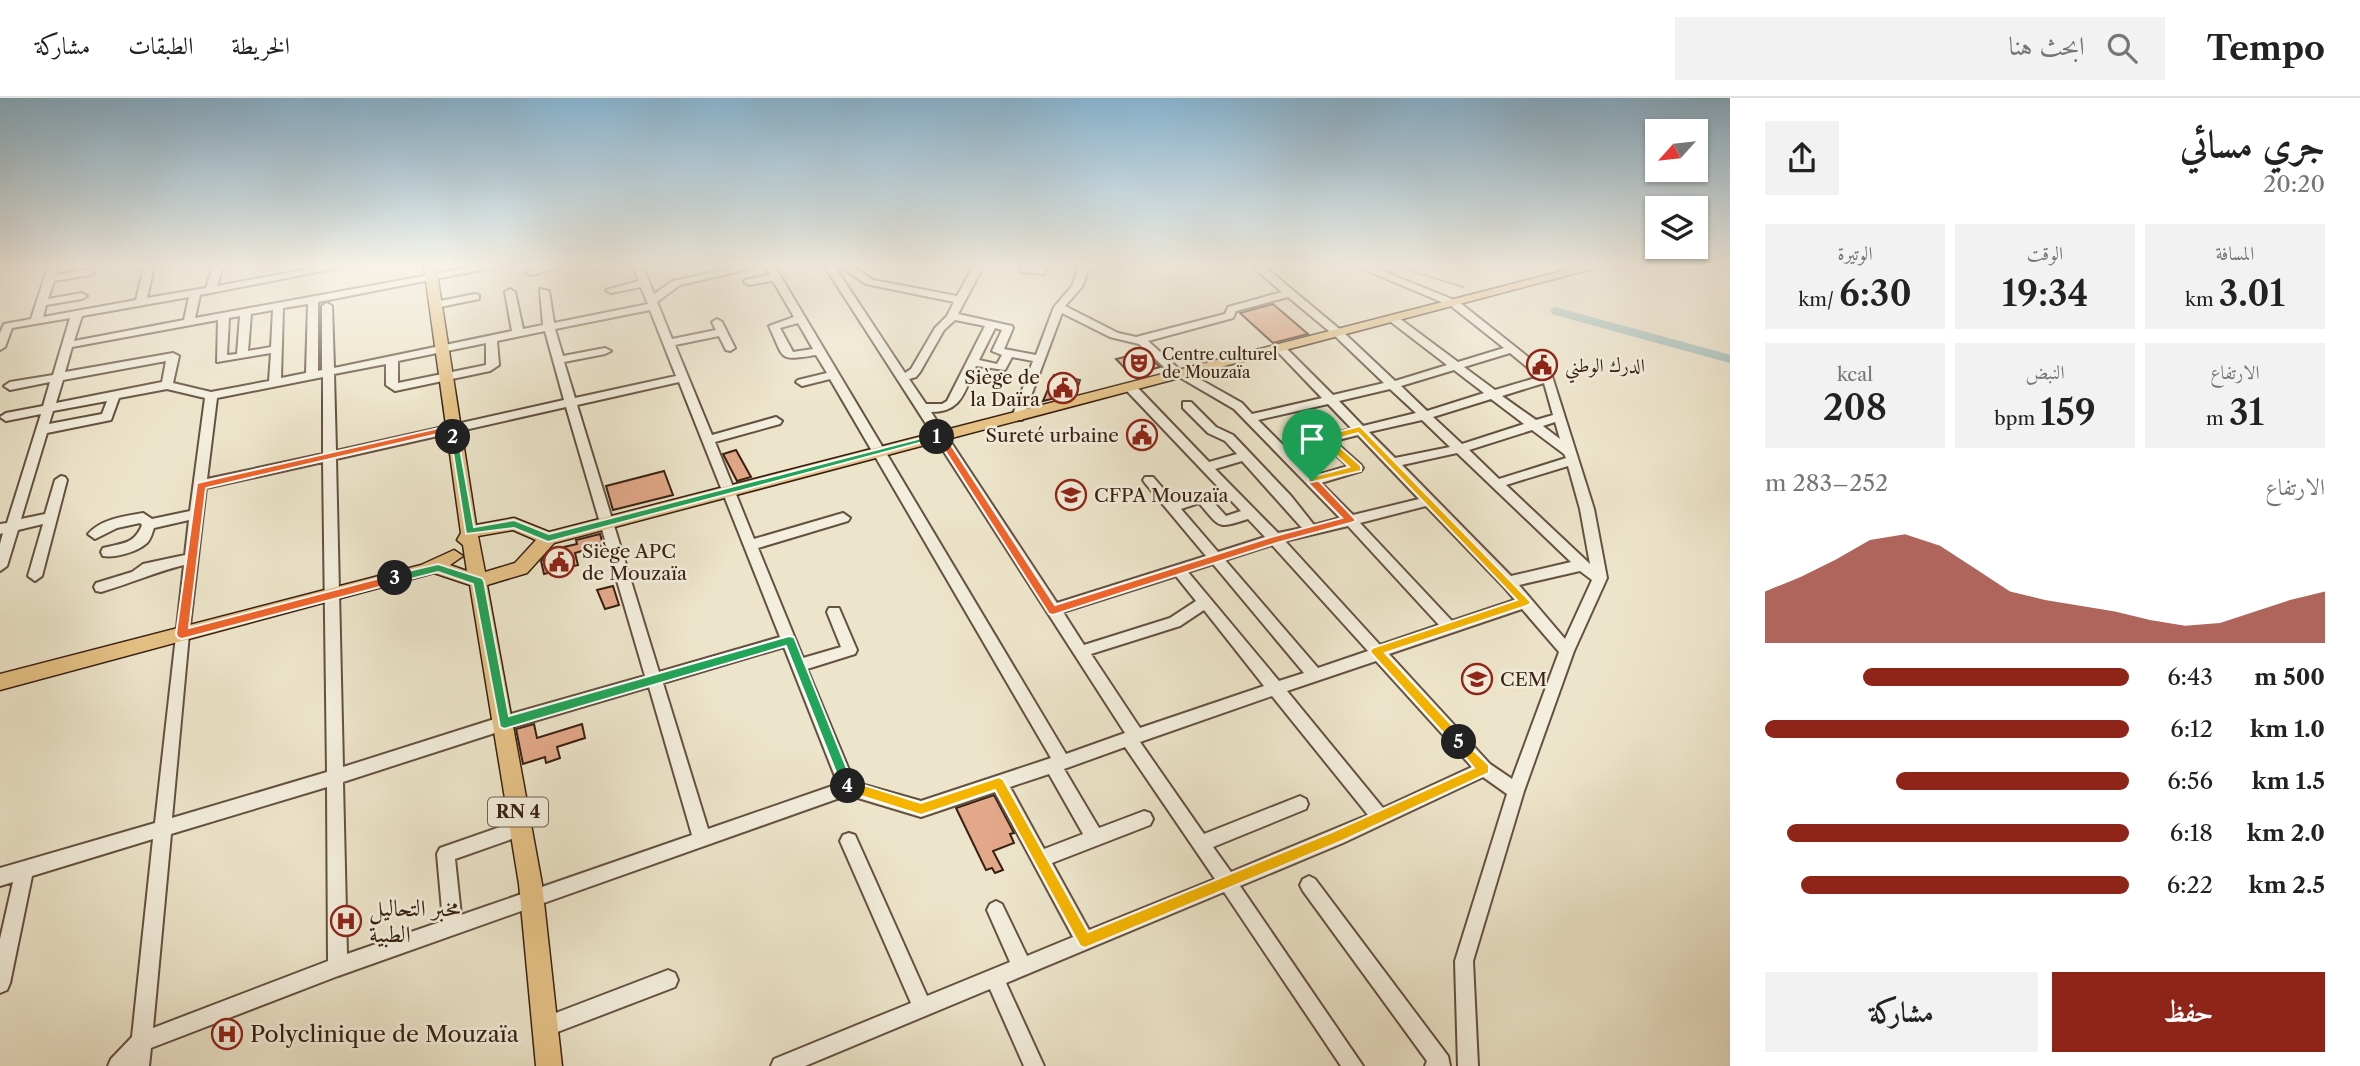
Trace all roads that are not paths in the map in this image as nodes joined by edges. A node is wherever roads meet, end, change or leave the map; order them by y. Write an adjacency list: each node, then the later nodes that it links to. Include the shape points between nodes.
1 (39, 312): 28 (street)
2 (87, 312): 23 (street)
3 (191, 312): 29 (street)
4 (250, 312): 22 (street)
5 (278, 312): 41 (street)
6 (313, 312): 56 (street)
7 (327, 312): 54 (street)
8 (436, 312): 39 (main road)
9 (514, 312): 32 (street)
10 (547, 312): 31 (street)
11 (615, 312): 31 (street)
12 (655, 312): 36 (street)
13 (798, 312): 26 (street)
14 (859, 312): 60 (street)
15 (954, 312): 24 (street)
16 (1057, 312): 49 (street)
17 (1069, 312): 35 (street, via 1114,335)
18 (1231, 312): 35 (street)
19 (1312, 312): 33 (street)
20 (1424, 312): 27 (main road)
21 (1465, 312): 43 (street)
22 (246, 313): 25 (street); 47 (street)
23 (77, 314): 28 (street); 37 (street)
24 (952, 316): 30 (street); 60 (street, via 916,370)
25 (224, 317): 29 (street); 47 (street, via 221,360)
26 (802, 319): 45 (street); 45 (street, via 774,326 789,356)
27 (1395, 320): 33 (main road); 52 (street)
28 (36, 321): 38 (street, via 8,326)
29 (189, 323): 37 (street)
30 (991, 325): 46 (street, via 1008,328 998,351); 51 (street)
31 (549, 327): 32 (street); 50 (street)
32 (518, 332): 34 (street)
33 (1339, 334): 42 (main road); 67 (street)
34 (491, 338): 39 (street); 59 (street, via 490,368)
35 (1138, 340): 57 (street)
36 (667, 343): 40 (street, via 719,327); 61 (street)
37 (68, 345): 58 (street)
38 (0, 347)
39 (440, 347): 48 (street); 59 (main road)
40 (730, 348)
41 (276, 349): 47 (street); 63 (street)
42 (1281, 349): 53 (main road); 73 (street)
43 (1512, 349): 52 (street); 62 (street)
44 (605, 351): 50 (street)
45 (821, 351): 55 (street)
46 (1008, 353): 49 (street); 51 (street, via 1001,368)
47 (242, 356)
48 (392, 359): 54 (street); 59 (street, via 395,387)
49 (1041, 359): 80 (street)
50 (559, 360): 74 (street)
51 (972, 362): 76 (street, via 948,406)
52 (1455, 366): 67 (street); 70 (street)
53 (1201, 370): 57 (main road); 66 (main road)
54 (327, 373): 56 (street); 92 (street)
55 (835, 374): 64 (street); 91 (street)
56 (312, 375): 63 (street)
57 (1181, 375): 66 (street); 69 (main road)
58 (56, 377): 65 (street, via 173,355); 68 (street); 77 (street)
59 (444, 377): 85 (main road)
60 (901, 377): 76 (street)
61 (681, 378): 74 (street); 89 (street)
62 (1548, 378): 70 (street); 81 (street)
63 (275, 382): 72 (street)
64 (802, 382)
65 (167, 385): 71 (street); 72 (street)
66 (1204, 385): 82 (street)
67 (1393, 385): 73 (street); 78 (street)
68 (10, 386)
69 (1132, 388): 80 (main road); 96 (street)
70 (1494, 394): 78 (street); 84 (street)
71 (114, 396): 77 (street); 87 (street, via 107,417)
72 (211, 396): 101 (street)
73 (1331, 398): 82 (street); 86 (street)
74 (570, 402): 85 (street); 110 (street)
75 (1187, 405): 93 (street)
76 (921, 408): 88 (street)
77 (47, 409): 79 (street); 87 (street)
78 (1425, 415): 86 (street); 90 (street)
79 (6, 417)
80 (1018, 417): 88 (main road)
81 (1559, 417): 84 (street); 94 (street)
82 (1250, 418): 99 (street)
83 (776, 421): 89 (street)
84 (1534, 425): 90 (street); 94 (street)
85 (452, 428): 92 (street); 114 (main road)
86 (1360, 429): 95 (street); 99 (street, via 1325,439 1357,468)
87 (40, 430): 112 (street)
88 (940, 437): 91 (main road); 133 (street)
89 (707, 440): 102 (street)
90 (1460, 449): 95 (street); 100 (street)
91 (881, 452): 102 (main road); 148 (street)
92 (328, 456): 101 (street); 130 (street)
93 (1244, 456): 96 (street); 113 (street)
94 (1570, 456): 100 (street); 127 (street, via 1587,509)
95 (1392, 463): 103 (street)
96 (1206, 467): 105 (street)
97 (61, 480): 107 (street)
98 (1149, 480): 104 (street)
99 (1312, 481): 109 (street)
100 (1496, 484): 123 (street)
101 (201, 485): 106 (street)
102 (729, 491): 110 (main road); 118 (street)
103 (1429, 501): 109 (street); 128 (street)
104 (1173, 507): 105 (street, via 1202,498 1223,522); 121 (street)
105 (1251, 513): 117 (street)
106 (197, 514): 111 (street); 120 (street)
107 (51, 517): 112 (street); 126 (street)
108 (843, 518): 118 (street)
109 (1350, 520): 113 (street); 135 (street)
110 (607, 522): 116 (main road); 143 (street)
111 (149, 524): 115 (street, via 143,519 125,520); 119 (street, via 143,539)
112 (6, 527): 124 (street)
113 (1311, 530): 117 (street)
114 (470, 531): 116 (main road, via 514,524); 122 (main road); 122 (main road)
115 (95, 534)
116 (548, 538): 122 (main road, via 521,568)
117 (1275, 539): 121 (street); 140 (street)
118 (751, 545): 137 (street)
119 (108, 552)
120 (191, 558): 129 (street, via 148,568); 136 (street)
121 (1217, 558): 125 (street); 142 (street)
122 (458, 563): 130 (main road); 146 (main road, RN 4)
123 (1582, 565): 127 (street); 128 (street)
124 (0, 566)
125 (1179, 570): 132 (street); 133 (street)
126 (35, 576)
127 (1600, 579): 138 (street)
128 (1508, 582): 131 (street)
129 (101, 587)
130 (332, 596): 136 (main road); 150 (street)
131 (1525, 602): 135 (street); 138 (street)
132 (1206, 603): 139 (street, via 1175,622); 145 (street)
133 (1053, 610): 139 (street)
134 (834, 612): 141 (street, via 850,650)
135 (1449, 627): 140 (street)
136 (182, 634): 144 (main road); 157 (street)
137 (789, 640): 141 (street); 143 (street)
138 (1567, 651): 153 (street)
139 (1080, 652): 147 (street)
140 (1377, 653): 142 (street); 149 (street)
141 (799, 665): 152 (street)
142 (1316, 676): 145 (street)
143 (653, 679): 146 (street); 159 (street)
144 (0, 682)
145 (1276, 689): 147 (street); 155 (street)
146 (504, 723): 150 (street); 158 (main road, RN 4)
147 (1132, 738): 148 (street); 162 (street)
148 (1057, 763): 151 (street); 160 (street)
149 (1484, 769): 153 (street); 155 (street)
150 (335, 777): 157 (street); 173 (street)
151 (999, 783): 152 (street, via 921,809); 163 (street)
152 (848, 788): 159 (street)
153 (1516, 791): 188 (street, via 1464,961)
154 (1300, 804): 162 (street)
155 (1380, 817): 166 (street)
156 (1144, 819): 160 (street)
157 (163, 827): 164 (street); 180 (street)
158 (520, 828): 168 (main road, RN 4); 171 (street, via 446,854)
159 (702, 838): 168 (street)
160 (1096, 838): 163 (street)
161 (849, 841): 178 (street)
162 (1200, 844): 166 (street)
163 (1040, 859): 172 (street)
164 (24, 870): 165 (street); 170 (street)
165 (0, 877)
166 (1226, 882): 172 (street); 186 (street)
167 (1308, 885): 187 (street, via 1441,1063)
168 (531, 899): 171 (street); 179 (main road, RN 4)
169 (996, 910): 174 (street)
170 (7, 919): 177 (street)
171 (453, 926): 173 (street)
172 (1085, 941): 174 (street)
173 (338, 967): 180 (street)
174 (1022, 967): 175 (street)
175 (995, 979): 178 (street); 185 (street)
176 (668, 980): 179 (street)
177 (0, 984)
178 (923, 1009): 184 (street)
179 (547, 1026): 183 (main road, RN 4)
180 (141, 1042): 181 (street); 182 (street)
181 (118, 1066)
182 (139, 1066)
183 (549, 1066)
184 (781, 1066)
185 (1034, 1066)
186 (1353, 1066)
187 (1435, 1066)
188 (1468, 1066)

